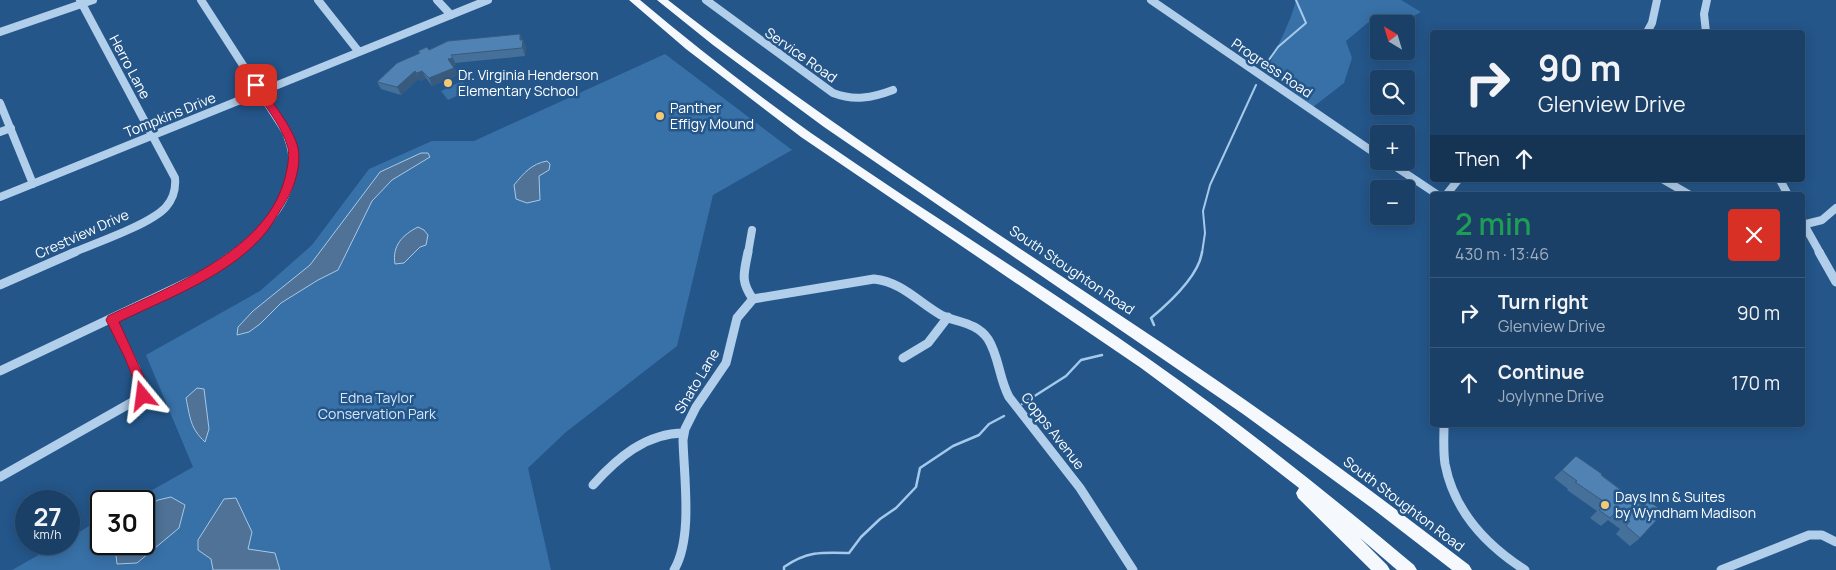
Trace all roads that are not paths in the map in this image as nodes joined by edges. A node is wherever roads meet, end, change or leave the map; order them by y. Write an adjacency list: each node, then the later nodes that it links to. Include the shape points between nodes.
1 (92, 0): 12 (street)
2 (200, 0): 19 (street)
3 (318, 0): 17 (street)
4 (437, 0): 13 (street)
5 (488, 0): 13 (street, Tompkins Drive)
6 (634, 0): 47 (main road, via 703,57 816,141 1141,360)
7 (662, 0): 56 (main road, South Stoughton Road, via 813,115 1255,415)
8 (706, 0): 18 (street, Service Road, via 833,93 865,99)
9 (1151, 0): 24 (street, Progress Road)
10 (1657, 0): 14 (street, via 1655,16)
11 (1706, 0): 15 (street)
12 (81, 2): 16 (street); 23 (street, Herro Lane)
13 (451, 15): 17 (street, Tompkins Drive)
14 (1648, 30)
15 (1706, 30)
16 (0, 32)
17 (359, 52): 19 (street, Tompkins Drive)
18 (893, 90)
19 (261, 92): 23 (street, Tompkins Drive); 42 (street, via 293,149 293,168 286,193 262,229 234,255 207,274)
20 (0, 103): 21 (street)
21 (11, 128): 22 (street); 28 (street)
22 (0, 132)
23 (153, 136): 28 (street, Tompkins Drive); 33 (street, Herro Lane, via 174,178 175,192)
24 (1370, 150)
25 (1400, 170): 29 (street)
26 (1456, 182): 30 (street)
27 (1667, 182): 31 (street)
28 (33, 184): 32 (street, Tompkins Drive)
29 (1434, 192)
30 (1448, 192)
31 (1685, 192)
32 (0, 197)
33 (171, 202): 39 (street, Crestview Drive, via 152,218)
34 (1836, 208): 35 (street, via 1822,220)
35 (1805, 224)
36 (1805, 228): 38 (street)
37 (752, 230): 40 (street, via 743,280)
38 (1836, 282)
39 (0, 285)
40 (753, 299): 41 (street, Copps Avenue, via 864,279 886,280); 46 (street, Shato Lane, via 736,318 726,363 696,407)
41 (948, 317): 43 (street, via 928,343); 53 (street, Copps Avenue, via 974,326 985,335 1009,396 1067,470)
42 (112, 320): 44 (street); 48 (street, via 144,393 127,407)
43 (903, 358)
44 (0, 371)
45 (1444, 427): 50 (street, via 1445,464 1454,493)
46 (684, 433): 49 (street, via 653,438 610,466); 52 (street, Shato Lane, via 685,542)
47 (1274, 459): 54 (main road); 55 (main road)
48 (0, 477)
49 (593, 485)
50 (1468, 519): 57 (street, via 1490,543)
51 (1836, 542): 58 (street, via 1822,535 1809,535)
52 (674, 570)
53 (1133, 570)
54 (1382, 570)
55 (1409, 570)
56 (1464, 570)
57 (1525, 570)
58 (1721, 570)

